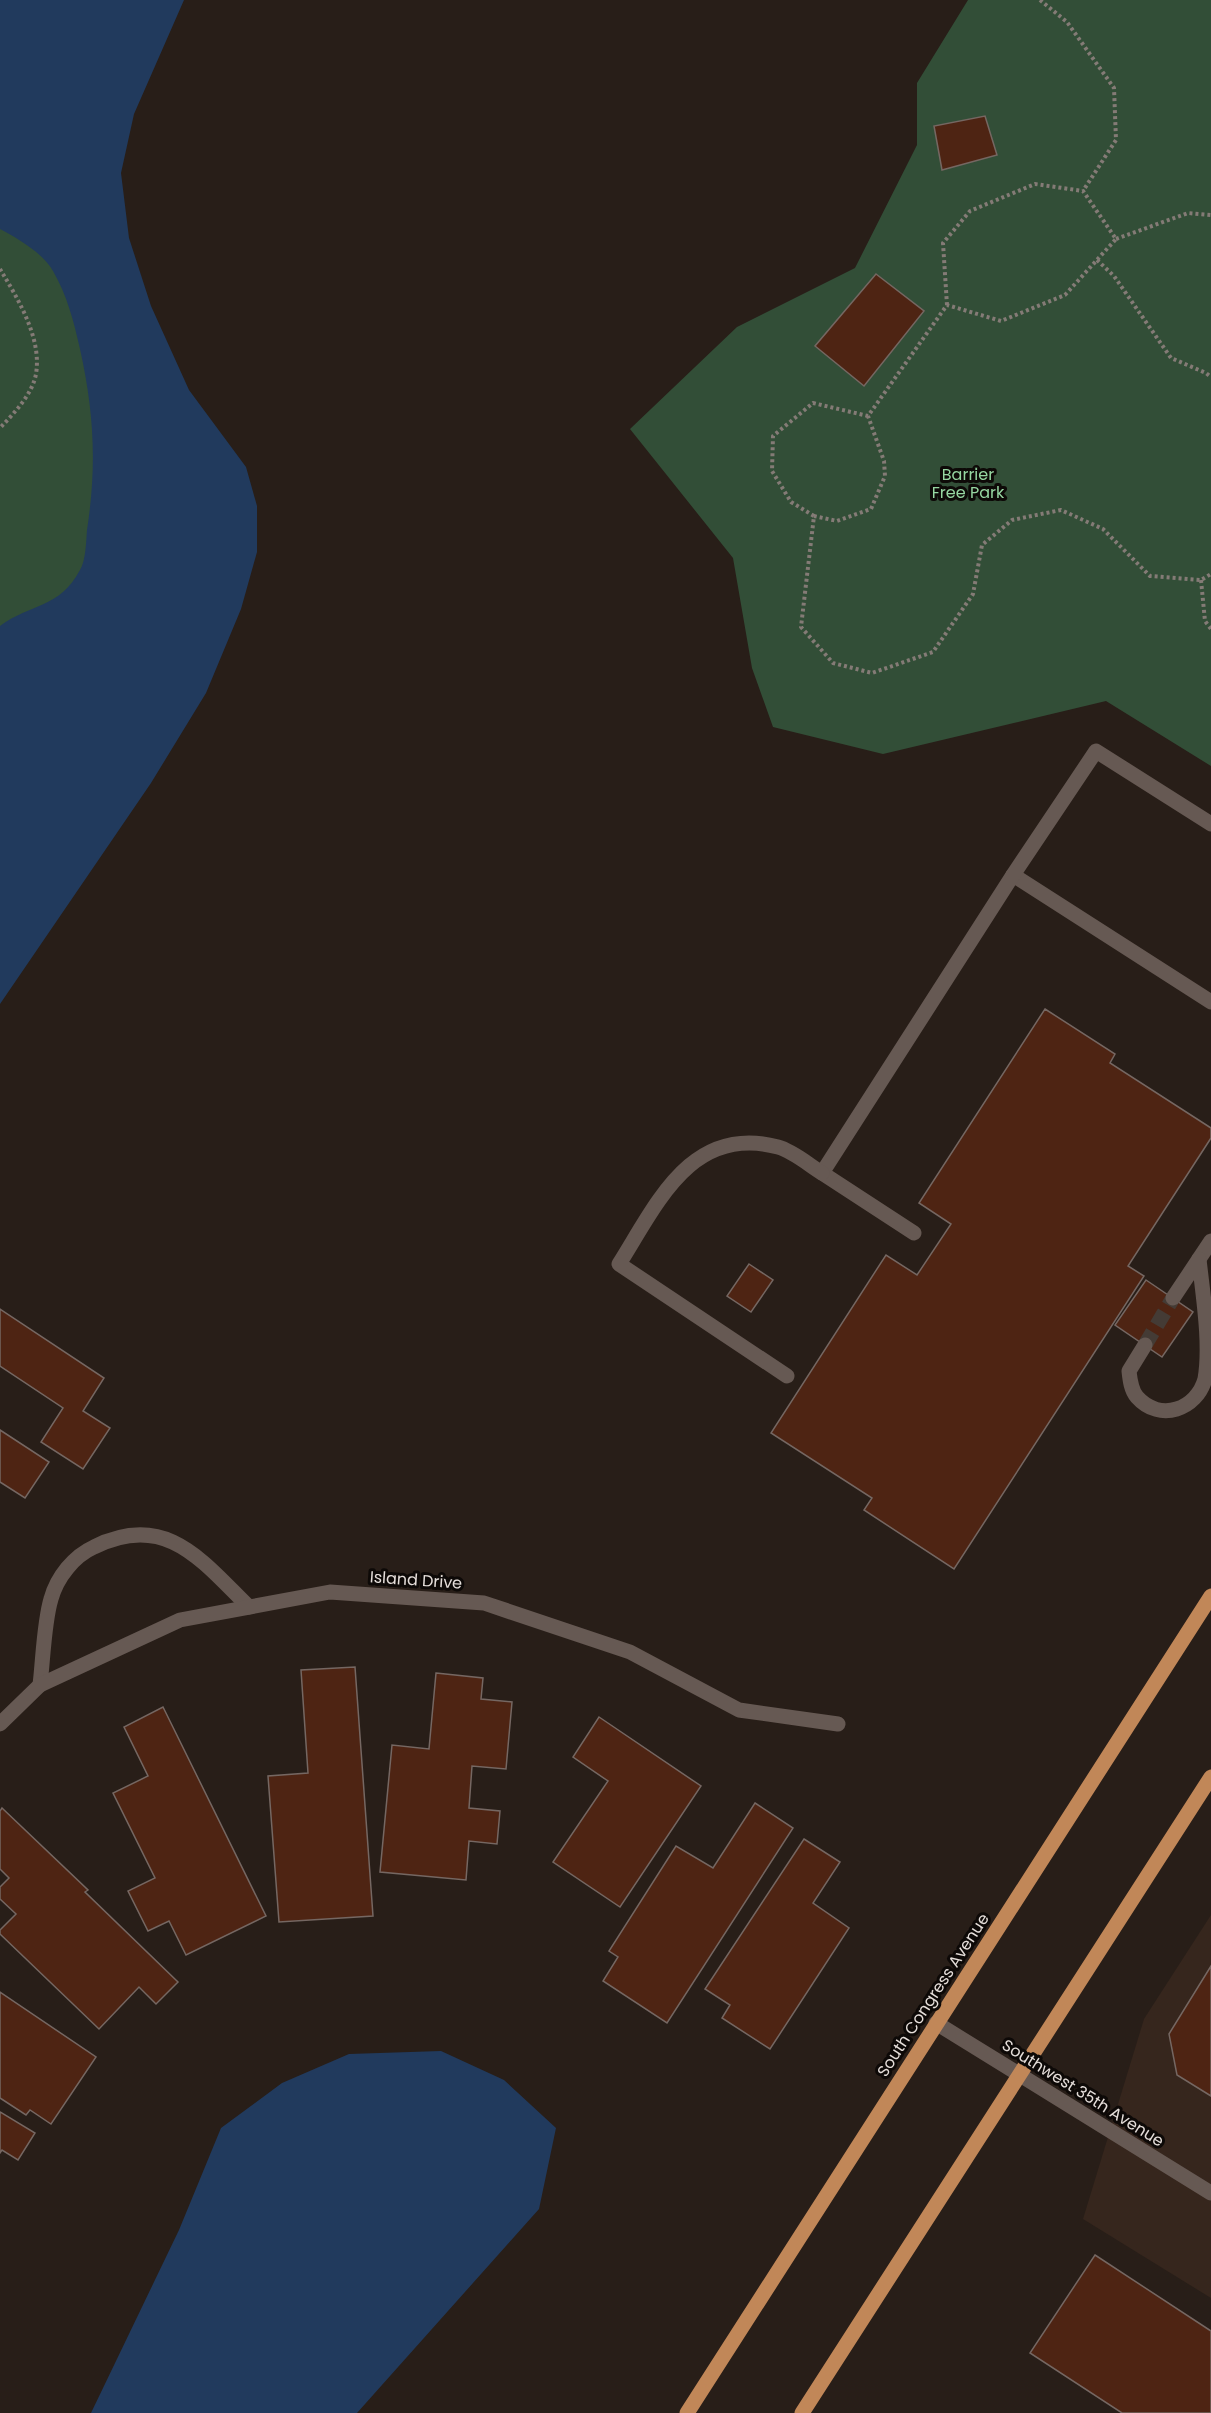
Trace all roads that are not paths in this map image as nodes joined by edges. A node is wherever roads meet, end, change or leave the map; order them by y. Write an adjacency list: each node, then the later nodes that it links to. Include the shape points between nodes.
1 (1211, 824): 2 (street, via 1096,751)
2 (1013, 875): 3 (street); 4 (street)
3 (1211, 1002)
4 (822, 1173): 5 (street); 10 (street, via 781,1148 750,1142 720,1147 692,1161 670,1184 619,1264)
5 (914, 1233)
6 (1211, 1241): 7 (street)
7 (1199, 1259): 8 (street); 9 (street, via 1209,1357 1201,1390 1194,1400 1170,1411 1152,1407 1136,1396 1129,1371)
8 (1173, 1298)
9 (1145, 1345)
10 (787, 1376)
11 (1211, 1596): 17 (main road, South Congress Avenue)
12 (249, 1607): 13 (street, Island Drive, via 180,1620); 13 (street, via 196,1554 170,1540 141,1534 111,1538 85,1551 64,1572 51,1598); 15 (street, Island Drive, via 330,1592 484,1603 630,1652 739,1710)
13 (40, 1685): 14 (street, Island Drive)
14 (0, 1724)
15 (838, 1724)
16 (1211, 1777): 18 (main road)
17 (936, 2023): 18 (street, Southwest 35th Avenue); 20 (main road, South Congress Avenue)
18 (1019, 2075): 19 (street, Southwest 35th Avenue); 21 (main road)
19 (1211, 2193)
20 (687, 2413)
21 (802, 2413)

